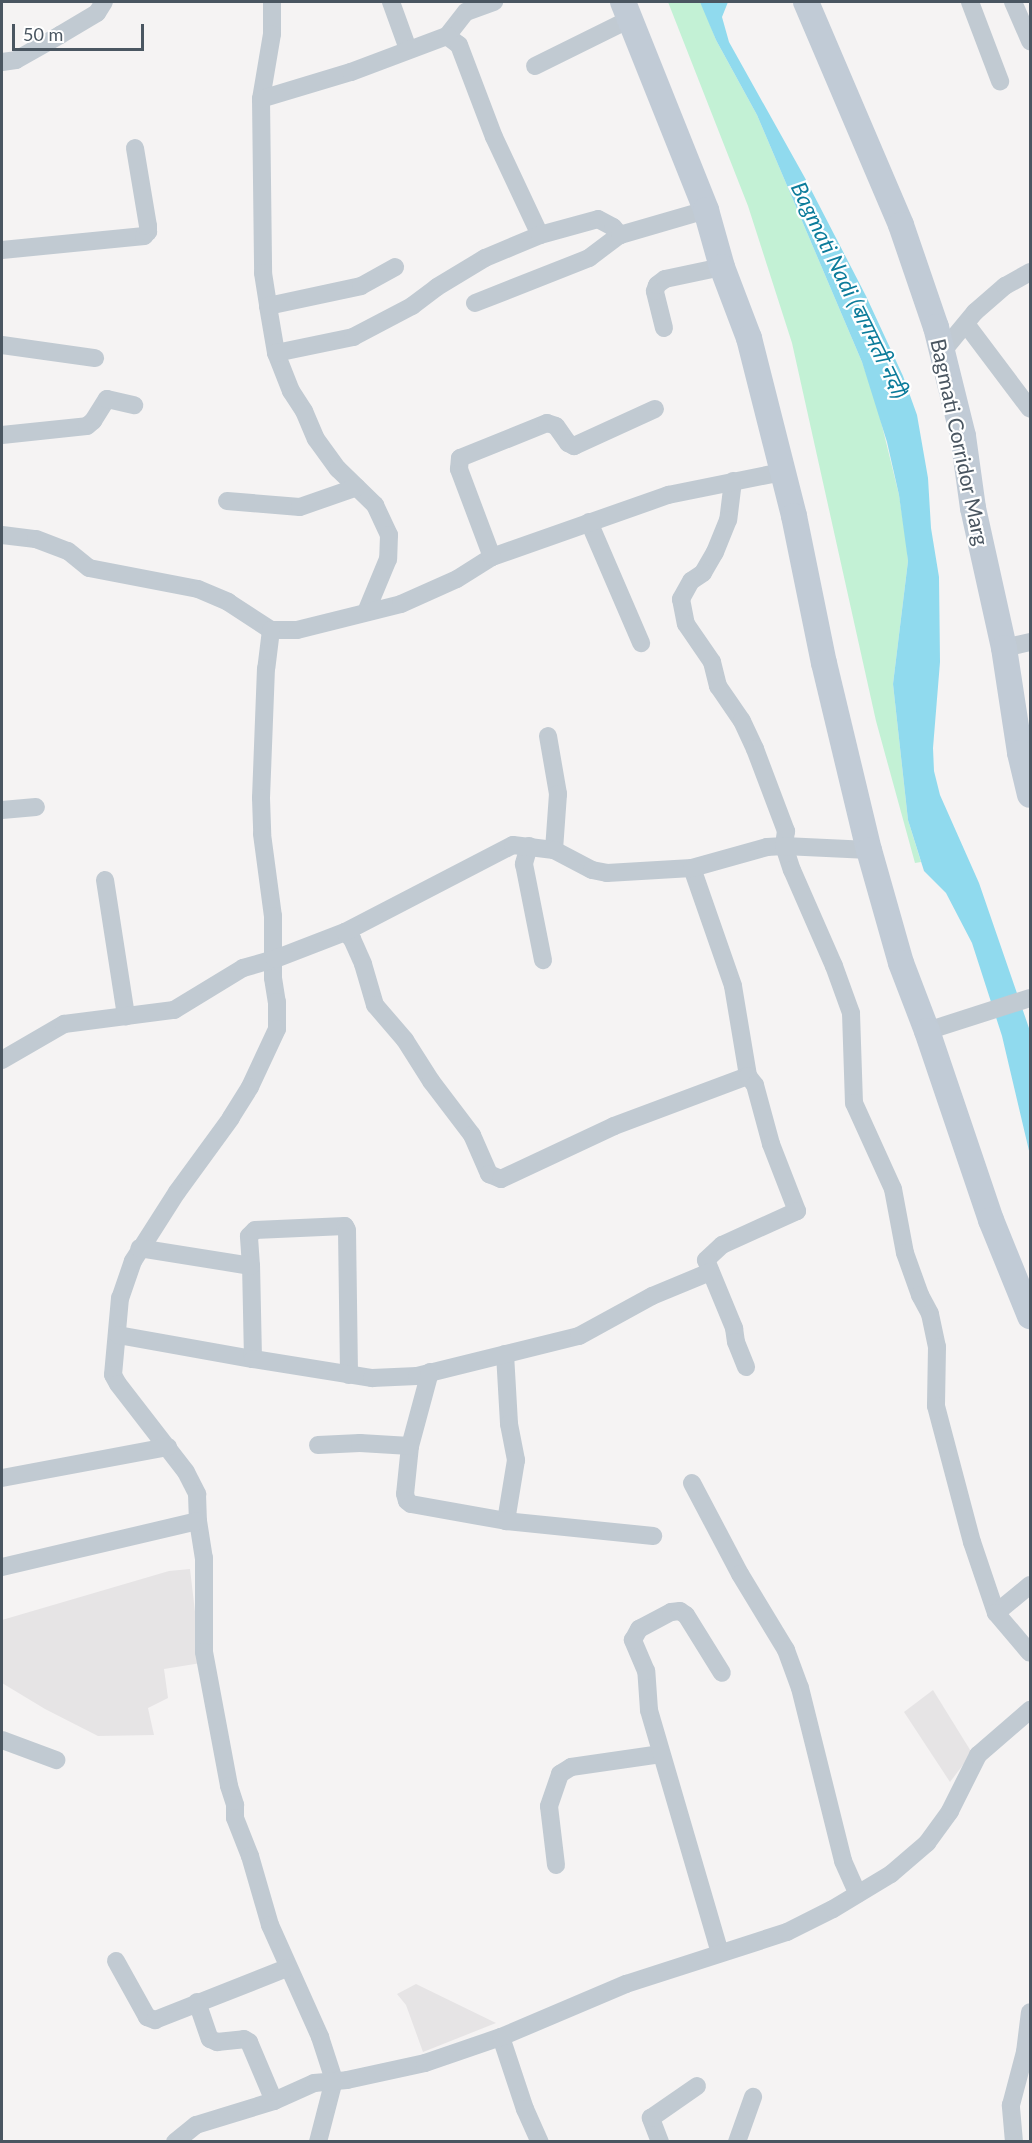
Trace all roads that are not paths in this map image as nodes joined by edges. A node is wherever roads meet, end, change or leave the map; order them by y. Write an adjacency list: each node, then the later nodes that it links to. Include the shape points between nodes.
1 (104, 2): 12 (street, via 97,13 60,35 16,60)
2 (272, 2): 15 (street, via 272,34)
3 (392, 2): 11 (street)
4 (494, 2): 9 (street, via 466,12)
5 (806, 2): 29 (street, Bagmati Corridor Marg, via 901,225)
6 (970, 2): 14 (street)
7 (1013, 2): 10 (street)
8 (627, 10): 13 (street); 17 (street)
9 (447, 36): 11 (street); 18 (street, via 459,45 494,138)
10 (1030, 41)
11 (408, 49): 15 (street, via 351,72)
12 (2, 62)
13 (535, 66)
14 (1000, 81)
15 (261, 99): 25 (street, via 263,273)
16 (135, 148): 20 (street, via 148,226 144,236)
17 (706, 210): 19 (street); 22 (street)
18 (540, 235): 19 (street, via 598,219); 30 (street, via 485,258 412,306 353,337)
19 (620, 236): 24 (street, via 589,258)
20 (2, 250)
21 (395, 267): 25 (street, via 361,286)
22 (722, 267): 27 (street, via 665,279 657,285); 36 (street, via 748,338)
23 (1030, 272): 26 (street, via 1005,286)
24 (475, 303)
25 (268, 306): 30 (street)
26 (966, 324): 29 (street); 34 (street)
27 (664, 328)
28 (2, 345): 31 (street)
29 (942, 351): 47 (street, Bagmati Corridor Marg, via 963,436 973,508)
30 (276, 353): 38 (street, via 316,439)
31 (95, 358)
32 (134, 405): 35 (street, via 107,399 87,426)
33 (656, 409): 42 (street, via 574,446 568,444 556,426 547,423 460,458 459,469)
34 (1030, 409)
35 (2, 435)
36 (782, 472): 37 (street); 55 (street)
37 (733, 481): 40 (street, via 668,495); 53 (street, via 728,519 715,552 681,599 686,624 712,662 718,686 742,720 755,749 786,831)
38 (357, 487): 39 (street, via 300,507); 43 (street, via 375,505 389,535 388,559)
39 (227, 501)
40 (589, 522): 42 (street); 46 (street)
41 (2, 536): 44 (street, via 36,539 69,551 89,568 198,590 228,602)
42 (492, 557): 43 (street, via 457,579 401,604)
43 (366, 612): 44 (street, via 306,628)
44 (271, 630): 59 (street, via 261,798)
45 (1030, 642): 47 (street)
46 (641, 643)
47 (1004, 648): 49 (street, Bagmati Corridor Marg)
48 (548, 736): 54 (street, via 558,794)
49 (1030, 795)
50 (36, 807): 51 (street)
51 (2, 810)
52 (529, 846): 54 (street); 58 (street, via 513,845); 60 (street, via 524,864)
53 (784, 846): 55 (street); 56 (street); 86 (street, via 851,1013 854,1103 893,1189 905,1253 930,1314 938,1347 936,1406 975,1552)
54 (554, 850): 56 (street, via 592,870 607,873)
55 (869, 850): 63 (street, via 901,963)
56 (692, 868): 65 (street, via 733,986)
57 (105, 880): 62 (street)
58 (345, 932): 59 (street); 65 (street, via 363,964 375,1005 405,1040 472,1135 489,1174 501,1179 614,1126)
59 (274, 959): 62 (street, via 243,968 174,1010); 66 (street, via 277,1029 263,1062 231,1118)
60 (543, 960)
61 (1030, 998): 63 (street)
62 (126, 1016): 64 (street, via 64,1024)
63 (927, 1031): 69 (street, via 991,1220)
64 (2, 1060)
65 (748, 1076): 68 (street, via 755,1085 771,1144 797,1210 722,1245 706,1260)
66 (139, 1248): 67 (street); 70 (street, via 120,1298)
67 (251, 1266): 72 (street); 75 (street, via 249,1236 255,1230 345,1226)
68 (710, 1272): 71 (street, via 652,1296 579,1336); 73 (street)
69 (1030, 1316)
70 (118, 1335): 72 (street); 78 (street, via 113,1374)
71 (505, 1354): 74 (street); 82 (street, via 509,1424 516,1460)
72 (253, 1359): 75 (street)
73 (746, 1367)
74 (430, 1372): 75 (street, via 372,1378); 77 (street)
75 (350, 1375)
76 (318, 1445): 77 (street)
77 (410, 1446): 82 (street, via 407,1501)
78 (168, 1447): 79 (street); 81 (street, via 197,1494)
79 (2, 1478)
80 (692, 1483): 94 (street, via 786,1650 800,1688 843,1861)
81 (198, 1521): 84 (street); 97 (street, via 204,1558 204,1652 235,1818)
82 (506, 1521): 83 (street)
83 (653, 1536)
84 (2, 1567)
85 (1030, 1585): 86 (street)
86 (996, 1613): 87 (street)
87 (1030, 1653)
88 (722, 1674): 91 (street, via 680,1611 639,1629 633,1640 646,1671 649,1710)
89 (1030, 1710): 94 (street, via 978,1755 950,1810 927,1843 891,1874)
90 (2, 1740): 92 (street)
91 (661, 1754): 93 (street, via 571,1767 560,1774 549,1806); 95 (street)
92 (56, 1760)
93 (556, 1865)
94 (858, 1894): 95 (street, via 787,1932)
95 (720, 1953): 100 (street, via 626,1984)
96 (116, 1961): 98 (street, via 147,2017 155,2020)
97 (287, 1968): 98 (street); 101 (street, via 320,2037)
98 (197, 2002): 104 (street, via 210,2039 249,2042)
99 (1030, 2012): 110 (street, via 1026,2052 1011,2105)
100 (501, 2037): 101 (street, via 425,2063); 107 (street)
101 (334, 2080): 104 (street, via 314,2083); 106 (street)
102 (698, 2086): 108 (street, via 651,2118)
103 (753, 2097): 109 (street)
104 (274, 2100): 105 (street, via 196,2125)
105 (175, 2142)
106 (318, 2142)
107 (540, 2142)
108 (660, 2142)
109 (737, 2142)
110 (1014, 2142)

